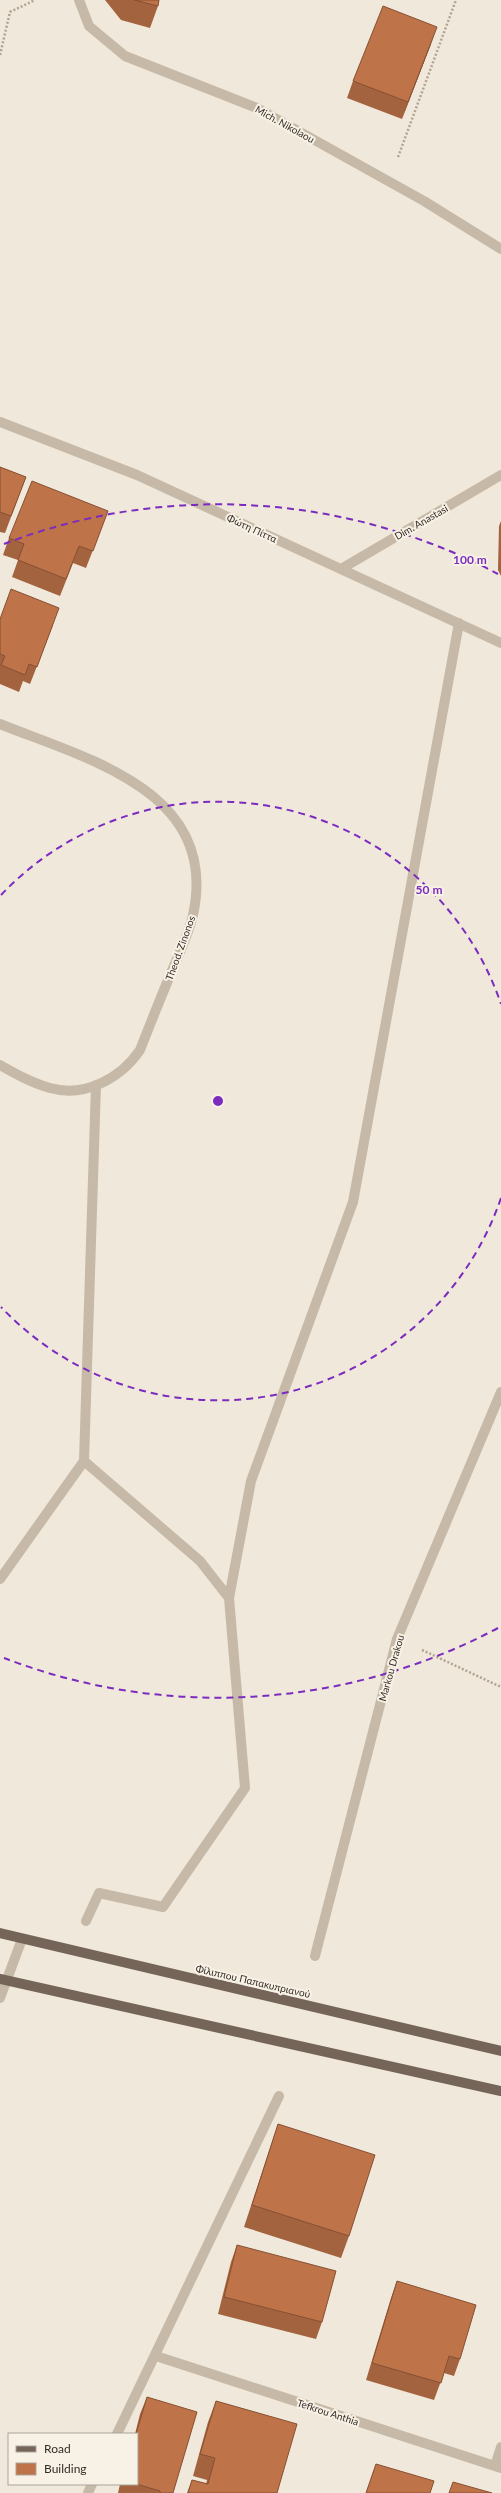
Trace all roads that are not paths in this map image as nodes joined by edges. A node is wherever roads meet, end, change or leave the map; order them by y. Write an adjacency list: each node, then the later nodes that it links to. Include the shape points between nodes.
1 (79, 0): 2 (street, Mich. Nikolaou, via 89,26 125,56 258,108)
2 (501, 249)
3 (0, 422): 5 (street, Φώτη Πίττα, via 137,475)
4 (501, 475): 5 (street, Dim. Anastasi)
5 (341, 569): 6 (street, Φώτη Πίττα)
6 (460, 623): 7 (street, Φώτη Πίττα); 14 (street, via 353,1202 251,1481)
7 (501, 642)
8 (0, 724): 10 (street, Theod. Zinonos, via 104,766 145,788 171,812 190,847 195,896 188,932 140,1050 119,1075)
9 (0, 1066): 10 (street, Theod. Zinonos, via 52,1089 71,1090)
10 (96, 1085): 12 (street)
11 (501, 1392): 18 (street, Markou Drakou, via 397,1639)
12 (84, 1461): 13 (street); 14 (street, via 200,1561)
13 (0, 1580)
14 (229, 1598): 15 (street, via 246,1788 163,1906 99,1893)
15 (86, 1921)
16 (0, 1933): 17 (main road, Φίλιππου Παπακυπριανού)
17 (22, 1939): 19 (street); 21 (main road, Φίλιππου Παπακυπριανού)
18 (315, 1956)
19 (3, 1980): 20 (street); 22 (main road)
20 (0, 1998)
21 (501, 2051)
22 (501, 2091)
23 (279, 2096): 24 (street)
24 (156, 2356): 25 (street); 27 (street, Tefkrou Anthia)
25 (118, 2433)
26 (501, 2448): 27 (street)
27 (498, 2467)

